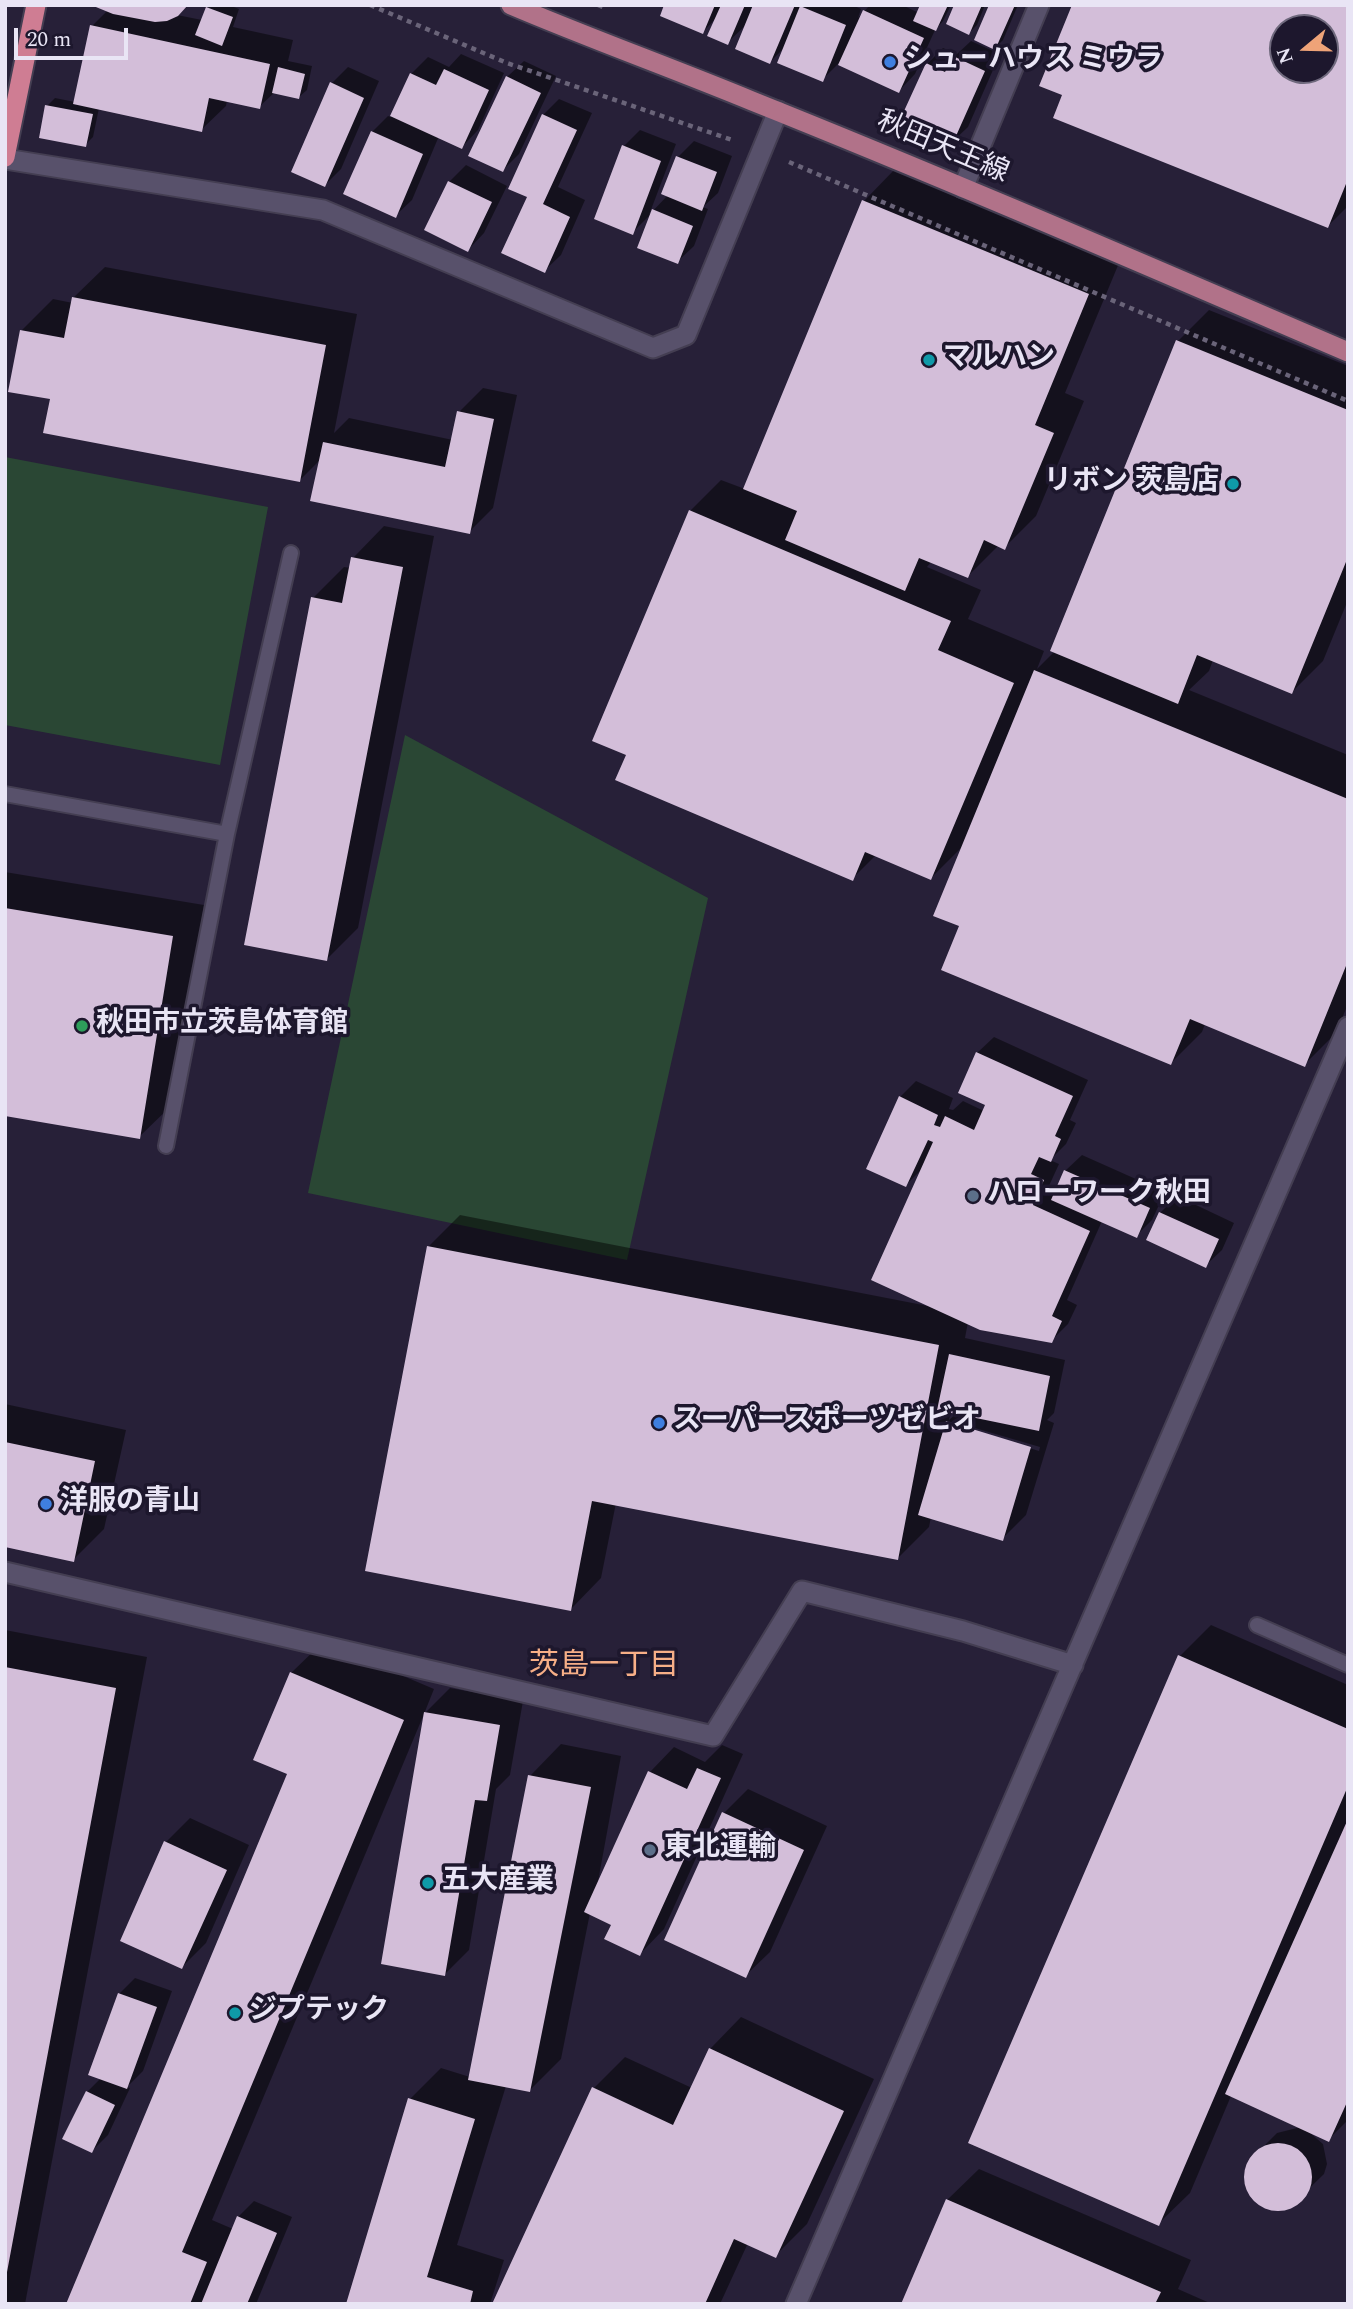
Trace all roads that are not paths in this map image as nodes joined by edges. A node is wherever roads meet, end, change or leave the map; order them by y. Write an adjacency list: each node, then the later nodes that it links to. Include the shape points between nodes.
1 (36, 5): 5 (highway)
2 (511, 5): 4 (main road, 秋田天王線)
3 (1040, 5): 6 (street)
4 (778, 111): 5 (street, via 686,335 653,348 323,210); 6 (main road, 秋田天王線)
5 (5, 158)
6 (963, 188): 7 (main road, 秋田天王線)
7 (1348, 352)
8 (291, 553): 10 (lane)
9 (5, 794): 10 (lane)
10 (227, 834): 12 (lane)
11 (1348, 1027): 15 (street)
12 (166, 1146)
13 (5, 1572): 15 (street, via 713,1735 802,1591 963,1631)
14 (1258, 1625): 16 (lane)
15 (1073, 1665): 17 (street)
16 (1348, 1665)
17 (796, 2304)

